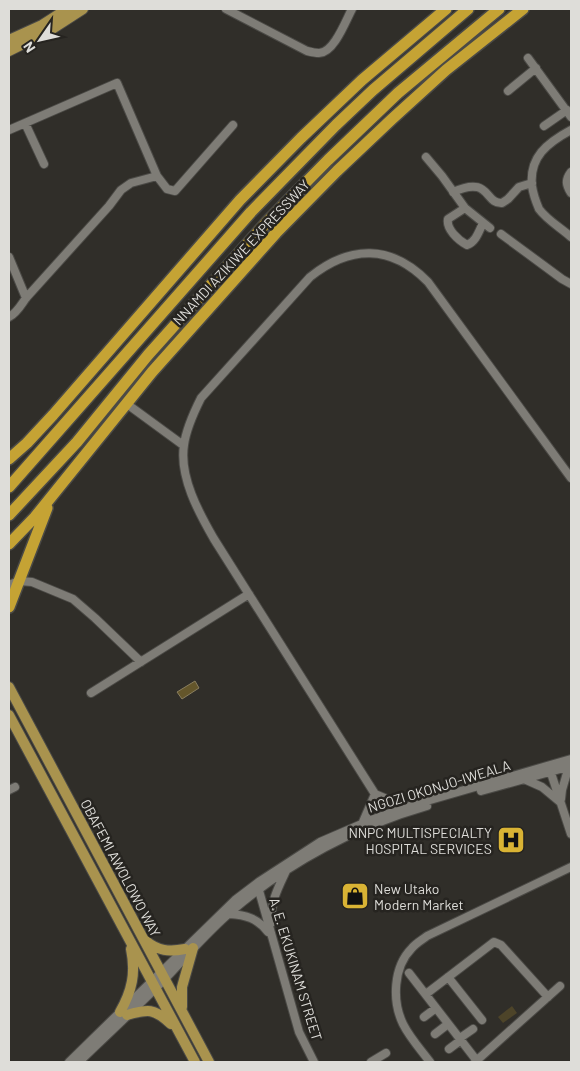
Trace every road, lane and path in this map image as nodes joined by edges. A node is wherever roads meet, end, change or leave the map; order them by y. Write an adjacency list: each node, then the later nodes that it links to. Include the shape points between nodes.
1 (67, 9): 9 (main road)
2 (84, 9): 10 (main road, via 49,32)
3 (226, 9): 4 (street, via 307,51 320,53 332,46)
4 (352, 9)
5 (446, 9): 38 (highway, via 362,80 301,138 240,200)
6 (468, 9): 33 (highway, NNAMDI AZIKIWE EXPRESSWAY, via 336,125)
7 (499, 9): 15 (highway, NNAMDI AZIKIWE EXPRESSWAY)
8 (523, 9): 13 (highway, NNAMDI AZIKIWE EXPRESSWAY)
9 (9, 40)
10 (9, 51)
11 (528, 58): 12 (street)
12 (536, 68): 14 (street); 16 (street)
13 (446, 70): 15 (highway); 39 (highway, NNAMDI AZIKIWE EXPRESSWAY, via 337,171 276,233)
14 (508, 92)
15 (398, 93): 36 (highway, NNAMDI AZIKIWE EXPRESSWAY, via 274,215)
16 (569, 114): 19 (street)
17 (25, 123): 20 (street); 23 (street); 25 (street, via 117,83)
18 (233, 125): 25 (street, via 175,190 167,189)
19 (544, 126)
20 (9, 130)
21 (571, 130): 26 (street, via 550,143 535,161)
22 (426, 157): 27 (street)
23 (44, 164)
24 (571, 172): 28 (street, via 566,184)
25 (157, 176): 35 (street, via 131,183 122,190)
26 (532, 183): 27 (street, via 519,187 502,203 496,202 480,187 471,186); 31 (street, via 539,208)
27 (454, 192): 29 (street)
28 (571, 193)
29 (465, 208): 29 (street, via 448,219 447,224 467,245 487,226)
30 (501, 234): 34 (street)
31 (571, 237)
32 (9, 257): 35 (street)
33 (192, 278): 38 (highway); 44 (highway, NNAMDI AZIKIWE EXPRESSWAY)
34 (571, 284)
35 (26, 298): 37 (street)
36 (194, 304): 39 (highway); 46 (highway, NNAMDI AZIKIWE EXPRESSWAY, via 77,442)
37 (9, 317)
38 (127, 331): 42 (highway)
39 (152, 372): 40 (highway, NNAMDI AZIKIWE EXPRESSWAY)
40 (127, 404): 41 (street); 45 (highway, NNAMDI AZIKIWE EXPRESSWAY)
41 (183, 446): 43 (street, via 200,398 310,277 343,257 364,252 402,261 428,282); 49 (street, via 195,505)
42 (9, 459)
43 (571, 478)
44 (9, 487)
45 (57, 490): 47 (highway, NNAMDI AZIKIWE EXPRESSWAY); 48 (highway)
46 (9, 515)
47 (9, 544)
48 (14, 583): 50 (highway); 51 (street, via 32,582 73,599)
49 (249, 594): 51 (street); 58 (street)
50 (9, 607)
51 (141, 662): 53 (street)
52 (9, 687): 69 (main road, OBAFEMI AWOLOWO WAY)
53 (91, 693)
54 (9, 715): 70 (main road, OBAFEMI AWOLOWO WAY)
55 (571, 764): 56 (street, NGOZI OKONJO-IWEALA); 59 (street)
56 (550, 769): 57 (street, NGOZI OKONJO-IWEALA); 59 (street); 60 (street, NGOZI OKONJO-IWEALA)
57 (524, 779): 59 (street, via 542,787); 65 (street, NGOZI OKONJO-IWEALA, via 375,824)
58 (375, 794): 60 (street); 61 (street)
59 (561, 804): 62 (street)
60 (406, 807): 61 (street, NGOZI OKONJO-IWEALA)
61 (362, 824): 66 (street, NGOZI OKONJO-IWEALA, via 320,842)
62 (571, 834)
63 (571, 858): 64 (street)
64 (569, 869): 98 (street, via 427,936 412,947 396,982 396,1000 402,1022)
65 (286, 871): 66 (street, NGOZI OKONJO-IWEALA); 68 (street, via 271,908)
66 (258, 886): 67 (street, NGOZI OKONJO-IWEALA); 68 (street, A. E. EKUKINAM STREET); 71 (street, NGOZI OKONJO-IWEALA, via 235,900)
67 (229, 914): 68 (street, via 256,920); 71 (street, NGOZI OKONJO-IWEALA)
68 (271, 935): 96 (street, A. E. EKUKINAM STREET, via 300,1032)
69 (143, 938): 71 (main road, via 165,951); 73 (main road, OBAFEMI AWOLOWO WAY)
70 (129, 939): 75 (main road, OBAFEMI AWOLOWO WAY); 81 (main road, via 133,979)
71 (189, 948): 73 (street, NGOZI OKONJO-IWEALA); 80 (main road, via 182,987)
72 (409, 973): 77 (street)
73 (163, 976): 75 (street, NGOZI OKONJO-IWEALA); 80 (main road, OBAFEMI AWOLOWO WAY)
74 (448, 977): 77 (street); 78 (street, via 494,942 501,945); 83 (street)
75 (153, 985): 81 (street, NGOZI OKONJO-IWEALA); 86 (main road, OBAFEMI AWOLOWO WAY)
76 (560, 986): 78 (street)
77 (426, 994): 79 (street)
78 (548, 997): 91 (street)
79 (436, 1008): 82 (street); 84 (street)
80 (183, 1013): 95 (main road, OBAFEMI AWOLOWO WAY)
81 (124, 1014): 86 (main road, via 150,1010 163,1016); 92 (street, NGOZI OKONJO-IWEALA); 93 (street, NGOZI OKONJO-IWEALA)
82 (424, 1017)
83 (482, 1020)
84 (448, 1024): 87 (street); 88 (street)
85 (473, 1029): 88 (street)
86 (177, 1030): 94 (main road, OBAFEMI AWOLOWO WAY)
87 (435, 1034)
88 (460, 1039): 89 (street); 91 (street)
89 (449, 1049)
90 (386, 1053): 97 (street)
91 (476, 1061)
92 (69, 1062)
93 (79, 1062)
94 (195, 1062)
95 (210, 1062)
96 (314, 1062)
97 (371, 1062)
98 (430, 1062)

